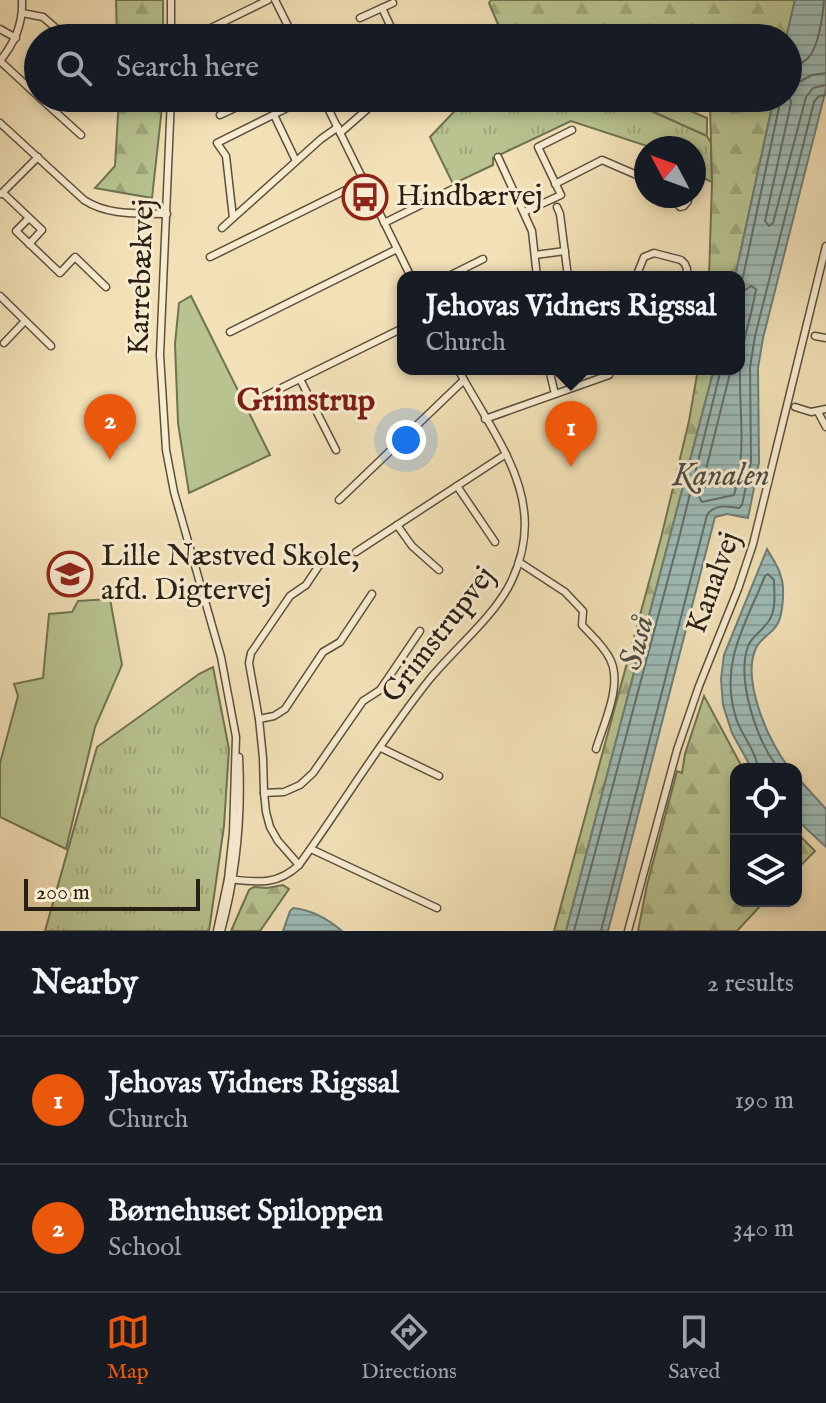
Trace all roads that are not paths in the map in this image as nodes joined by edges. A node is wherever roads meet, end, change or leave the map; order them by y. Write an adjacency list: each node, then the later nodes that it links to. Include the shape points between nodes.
1 (22, 0): 7 (street)
2 (171, 0): 10 (street)
3 (268, 0): 11 (street)
4 (275, 0): 12 (street)
5 (393, 3): 6 (street)
6 (382, 8): 8 (street); 13 (street)
7 (22, 13): 9 (street); 15 (street)
8 (360, 18)
9 (51, 24)
10 (171, 24)
11 (219, 24)
12 (287, 24)
13 (390, 24)
14 (0, 29): 15 (street)
15 (16, 38): 16 (street, via 0,61)
16 (24, 83)
17 (56, 112): 28 (street)
18 (171, 112): 41 (street, Karrebækvej)
19 (226, 112): 23 (street)
20 (280, 112): 24 (street)
21 (330, 112): 26 (street)
22 (362, 112): 26 (street)
23 (220, 115)
24 (274, 115): 29 (street); 33 (street)
25 (0, 123): 31 (street)
26 (339, 130): 33 (street); 35 (street)
27 (572, 130): 36 (street, via 538,147)
28 (81, 135)
29 (217, 143): 30 (street); 43 (street, via 226,156)
30 (206, 146)
31 (38, 157): 38 (street); 41 (street, via 93,206)
32 (498, 157): 40 (street)
33 (296, 161): 43 (street)
34 (634, 174): 36 (street, via 602,160)
35 (364, 181): 44 (street); 51 (street)
36 (555, 184): 40 (street, via 561,195)
37 (459, 186): 44 (street)
38 (1, 194): 42 (street)
39 (557, 207): 49 (street)
40 (524, 212): 50 (street)
41 (167, 214): 93 (street, Karrebækvej, via 160,355 166,450 221,657)
42 (29, 218): 46 (street, via 16,231); 46 (street, via 42,230)
43 (233, 218): 45 (street)
44 (384, 223): 48 (street)
45 (222, 228)
46 (29, 244): 59 (street, via 60,273 75,257)
47 (826, 246): 103 (street, Kanalvej, via 753,544 681,738)
48 (397, 249): 53 (street); 63 (street)
49 (565, 251): 50 (street); 56 (street)
50 (535, 255): 55 (street)
51 (210, 257)
52 (483, 259): 54 (street)
53 (408, 271)
54 (459, 271)
55 (536, 271)
56 (567, 271)
57 (638, 271): 58 (street, via 644,257 654,253 681,260)
58 (687, 271)
59 (106, 287)
60 (0, 296): 61 (street)
61 (25, 321): 66 (street); 67 (street)
62 (397, 331): 71 (street)
63 (230, 332)
64 (815, 336): 65 (street)
65 (826, 338)
66 (4, 343)
67 (51, 346)
68 (461, 375): 72 (street, Grimstrupvej)
69 (550, 375): 73 (street)
70 (609, 375): 73 (street)
71 (300, 379): 74 (street); 80 (street)
72 (464, 380): 78 (street, Grimstrupvej); 83 (street)
73 (555, 394): 78 (street)
74 (263, 397)
75 (795, 407): 77 (street)
76 (826, 409): 77 (street)
77 (818, 412): 79 (street)
78 (485, 419): 81 (street, Grimstrupvej)
79 (826, 427)
80 (336, 450)
81 (506, 454): 82 (street); 88 (street, Grimstrupvej, via 524,513)
82 (457, 486): 84 (street); 85 (street)
83 (339, 500)
84 (397, 525): 86 (street); 89 (street)
85 (495, 542)
86 (356, 552)
87 (322, 561): 92 (street, via 251,653)
88 (519, 562): 94 (street, Grimstrupvej, via 497,604 427,683); 95 (street, via 565,592 583,611 582,625 615,669)
89 (439, 570)
90 (372, 594): 92 (street, via 340,642 323,652 285,709)
91 (420, 631): 97 (street, via 313,773 284,792)
92 (259, 719): 97 (street)
93 (236, 737): 100 (street, Karrebækvej); 100 (street, Karrebækvej, via 239,837)
94 (381, 748): 96 (street, Grimstrupvej); 98 (street, Grimstrupvej)
95 (596, 749)
96 (439, 776)
97 (264, 793): 99 (street, via 270,827)
98 (311, 849): 99 (street, Grimstrupvej); 101 (street)
99 (299, 865): 100 (street, Grimstrupvej, via 280,879)
100 (231, 879): 102 (street, Karrebækvej)
101 (437, 908)
102 (219, 931)
103 (628, 931)

